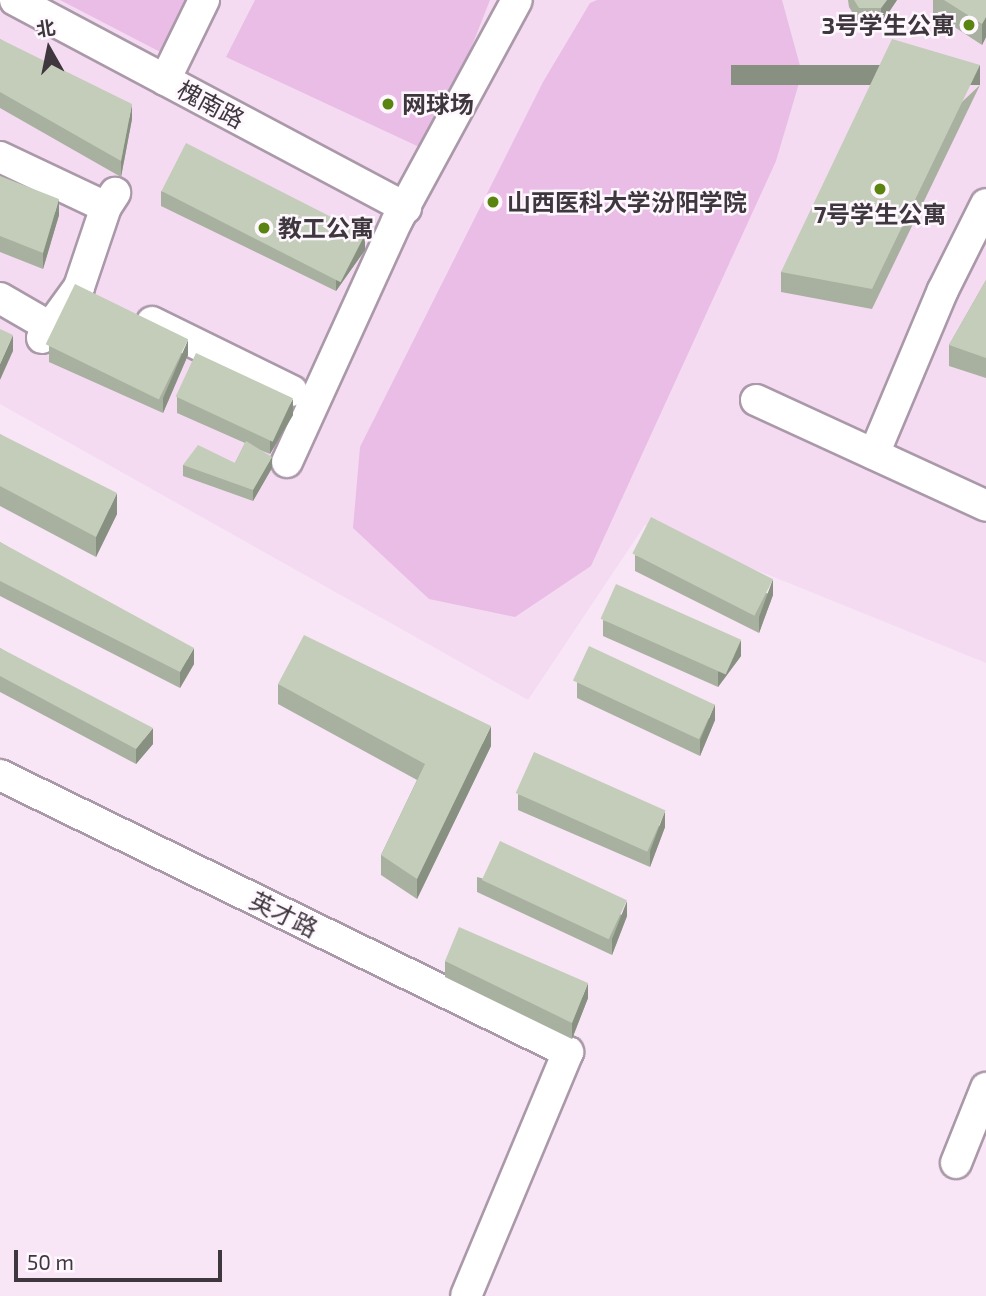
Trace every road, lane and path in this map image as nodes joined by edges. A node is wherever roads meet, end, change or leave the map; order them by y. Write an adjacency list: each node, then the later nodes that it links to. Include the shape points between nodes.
1 (15, 0): 4 (street, 槐南路)
2 (204, 0): 4 (street)
3 (517, 0): 7 (street)
4 (164, 80): 7 (street, 槐南路)
5 (0, 157): 9 (street, via 111,200)
6 (986, 204): 12 (street, via 943,290)
7 (407, 208): 13 (street)
8 (0, 298): 9 (street, via 46,333)
9 (104, 299): 10 (street)
10 (292, 391)
11 (756, 400): 12 (street)
12 (874, 454): 14 (street)
13 (286, 462)
14 (986, 506)
15 (0, 775): 18 (street, 英才路, via 568,1052)
16 (986, 1088): 17 (street)
17 (956, 1163)
18 (466, 1296)

